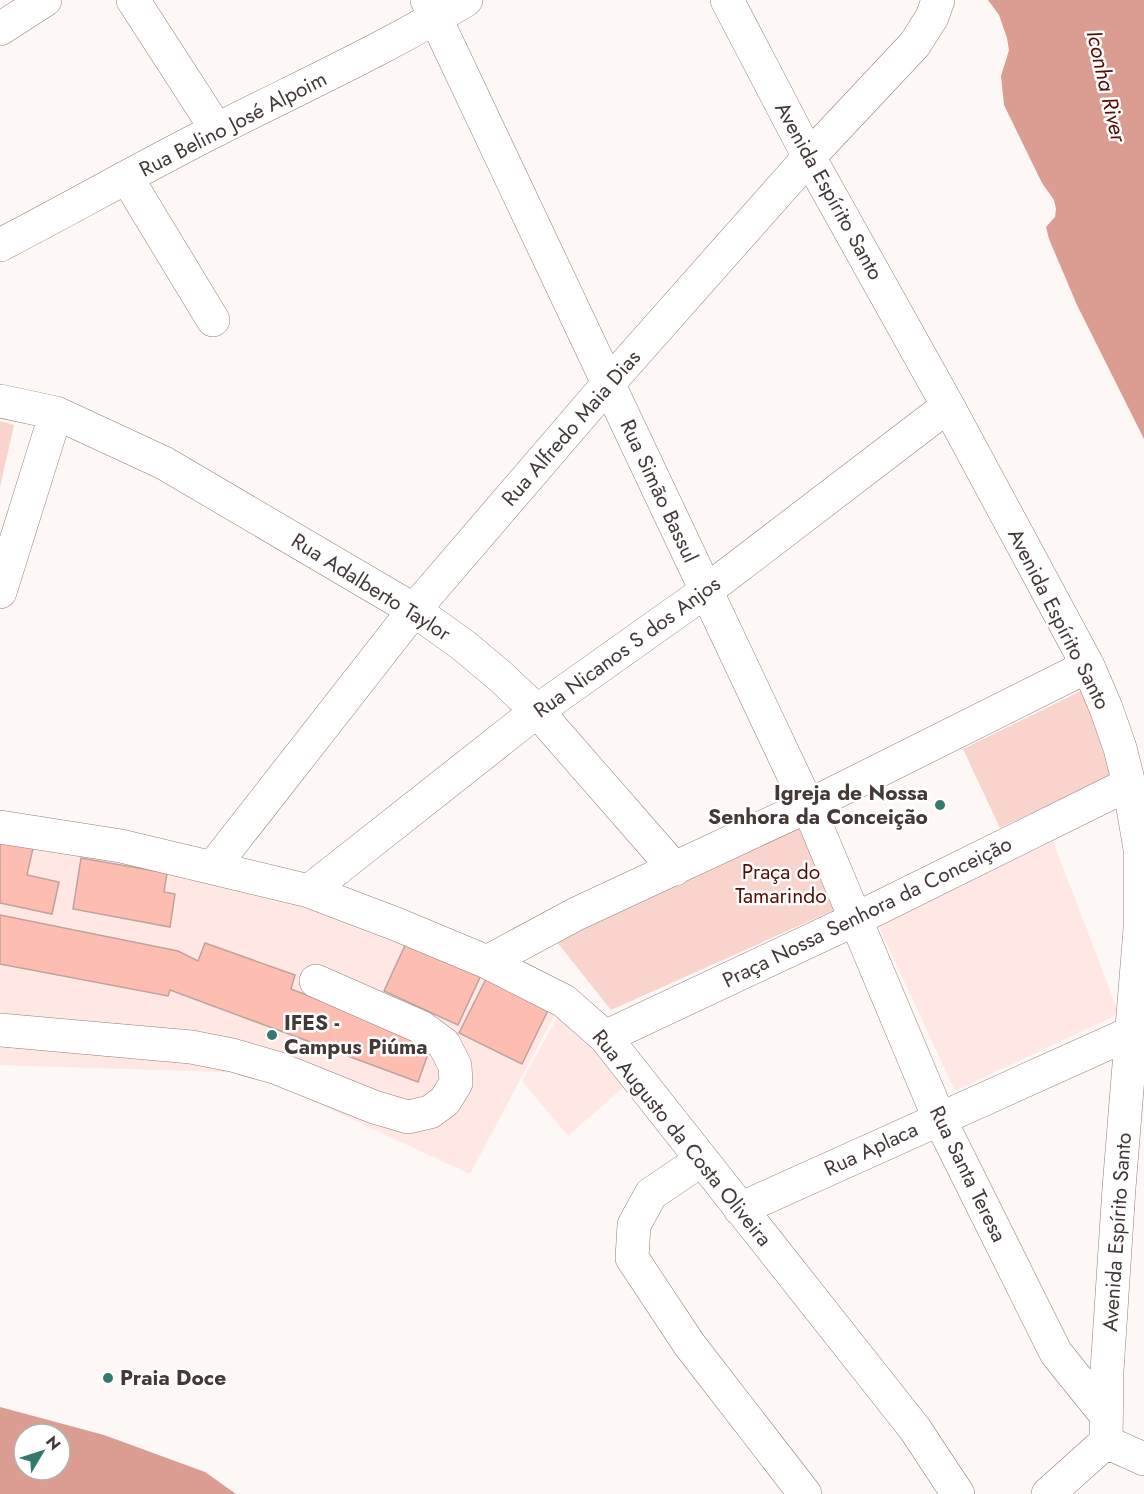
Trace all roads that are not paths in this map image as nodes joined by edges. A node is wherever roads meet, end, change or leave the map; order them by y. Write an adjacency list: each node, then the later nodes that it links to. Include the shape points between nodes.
1 (45, 0): 7 (street)
2 (133, 0): 8 (street)
3 (466, 0): 6 (street, Rua Belino José Alpoim)
4 (726, 0): 9 (street, Avenida Espírito Santo)
5 (938, 0): 9 (street, Rua Alfredo Maia Dias, via 915,44)
6 (431, 9): 8 (street, Rua Belino José Alpoim, via 329,75); 13 (street, Rua Simão Bassul)
7 (0, 28)
8 (217, 130): 10 (street, Rua Belino José Alpoim)
9 (809, 157): 13 (street, Rua Alfredo Maia Dias); 15 (street, Avenida Espírito Santo)
10 (127, 178): 11 (street, Rua Belino José Alpoim); 12 (street)
11 (0, 245)
12 (213, 320)
13 (608, 384): 17 (street, Rua Simão Bassul); 19 (street, Rua Alfredo Maia Dias)
14 (0, 401): 16 (street, Rua Adalberto Taylor)
15 (948, 406): 17 (street, Rua Nicanos S dos Anjos); 20 (street, Avenida Espírito Santo)
16 (56, 413): 18 (street); 19 (street, Rua Adalberto Taylor, via 164,463)
17 (706, 591): 21 (street, Rua Nicanos S dos Anjos); 23 (street, Rua Simão Bassul)
18 (0, 592)
19 (414, 610): 21 (street, Rua Adalberto Taylor, via 464,645); 25 (street, Rua Alfredo Maia Dias)
20 (1088, 666): 22 (street, Avenida Espírito Santo, via 1106,708); 23 (street)
21 (537, 711): 26 (street, Rua Adalberto Taylor); 27 (street, Rua Nicanos S dos Anjos)
22 (1129, 784): 28 (street, Praça Nossa Senhora da Conceição); 32 (street, Avenida Espírito Santo, via 1140,849 1140,929)
23 (808, 806): 26 (street); 28 (street, Rua Simão Bassul)
24 (0, 827): 25 (street, Rua Augusto da Costa Oliveira, via 121,846)
25 (213, 867): 27 (street, Rua Augusto da Costa Oliveira)
26 (675, 869): 29 (street, via 576,914)
27 (309, 891): 29 (street, Rua Augusto da Costa Oliveira)
28 (856, 919): 33 (street, Praça Nossa Senhora da Conceição); 34 (street, Rua Santa Teresa)
29 (487, 962): 33 (street, Rua Augusto da Costa Oliveira, via 564,1001)
30 (316, 981): 31 (street, via 421,1027 444,1044 454,1066 456,1083 445,1101 430,1112 408,1117 232,1054)
31 (0, 1030)
32 (1133, 1032): 34 (street, Rua Aplaca); 37 (street, Avenida Espírito Santo, via 1119,1188)
33 (605, 1037): 35 (street, Rua Augusto da Costa Oliveira)
34 (939, 1118): 36 (street, Rua Aplaca); 37 (street, Rua Santa Teresa, via 1056,1353)
35 (701, 1160): 36 (street, Rua Augusto da Costa Oliveira); 39 (street, via 651,1194 634,1225 632,1258 689,1344)
36 (740, 1209): 40 (street, Rua Augusto da Costa Oliveira, via 915,1429)
37 (1106, 1428): 38 (street); 41 (street)
38 (1144, 1459)
39 (805, 1494)
40 (958, 1494)
41 (1048, 1494)

